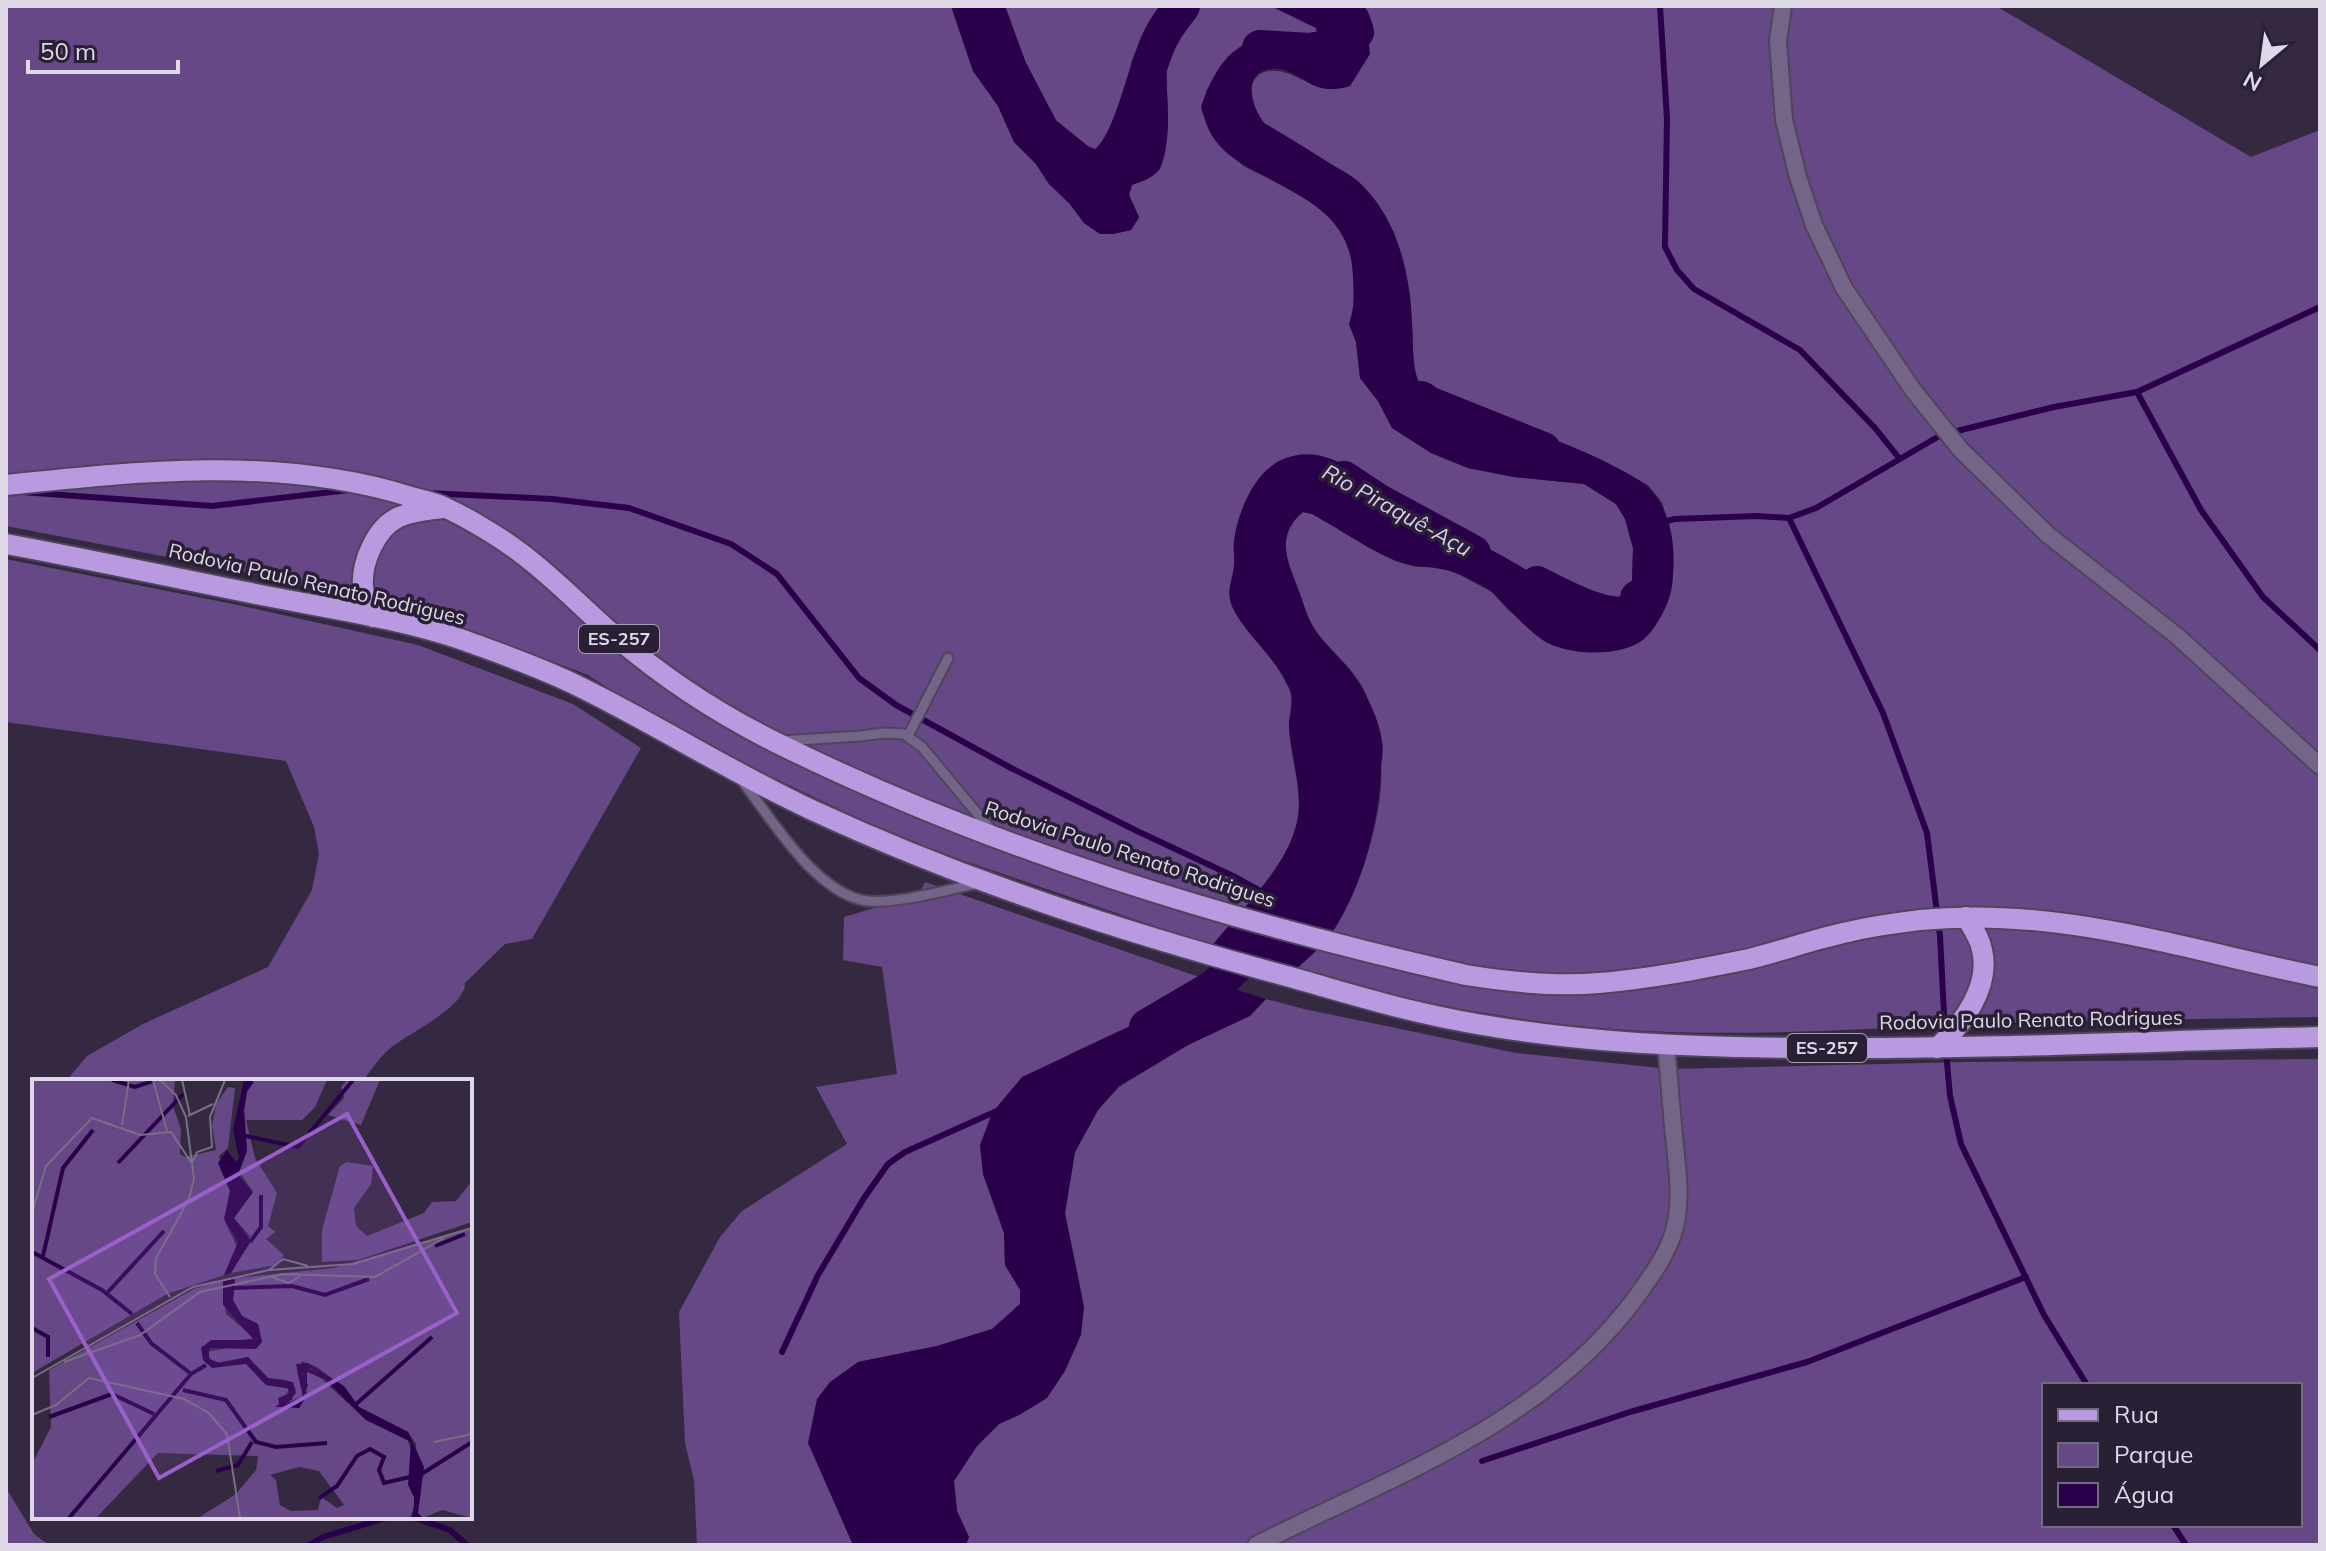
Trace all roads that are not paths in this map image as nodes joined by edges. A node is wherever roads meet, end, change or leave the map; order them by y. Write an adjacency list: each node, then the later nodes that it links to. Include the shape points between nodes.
1 (1783, 6): 9 (street, via 1778,41 1784,120 1814,225 1844,288 1913,390 1961,450 2048,535 2177,636)
2 (6, 485): 3 (main road, Rodovia Paulo Renato Rodrigues / ES-257, via 240,470 375,485)
3 (446, 507): 5 (main road, via 396,518 380,534 365,567 363,586); 8 (main road, Rodovia Paulo Renato Rodrigues / ES-257, via 515,548 676,683)
4 (6, 544): 5 (main road, Rodovia Paulo Renato Rodrigues / ES-257)
5 (373, 617): 10 (main road, Rodovia Paulo Renato Rodrigues / ES-257, via 457,638 530,665)
6 (948, 658): 7 (lane)
7 (908, 736): 8 (lane, via 896,732); 11 (lane)
8 (773, 741): 11 (main road, Rodovia Paulo Renato Rodrigues / ES-257, via 910,805)
9 (2320, 766)
10 (736, 773): 12 (main road, Rodovia Paulo Renato Rodrigues / ES-257); 12 (lane, via 813,872 859,900 891,901)
11 (999, 839): 13 (main road, Rodovia Paulo Renato Rodrigues / ES-257, via 1219,911 1501,981 1598,983 1666,975 1849,931)
12 (981, 882): 16 (main road, Rodovia Paulo Renato Rodrigues / ES-257, via 1192,951 1421,1013)
13 (1966, 917): 14 (main road, Rodovia Paulo Renato Rodrigues / ES-257, via 2111,930); 17 (main road, via 1984,965 1965,1017)
14 (2320, 977)
15 (2320, 1037): 17 (main road, Rodovia Paulo Renato Rodrigues / ES-257)
16 (1666, 1045): 17 (main road, Rodovia Paulo Renato Rodrigues / ES-257); 18 (street, via 1679,1179 1675,1228 1655,1271 1618,1323 1547,1389 1480,1433)
17 (1937, 1048)
18 (1256, 1545)

